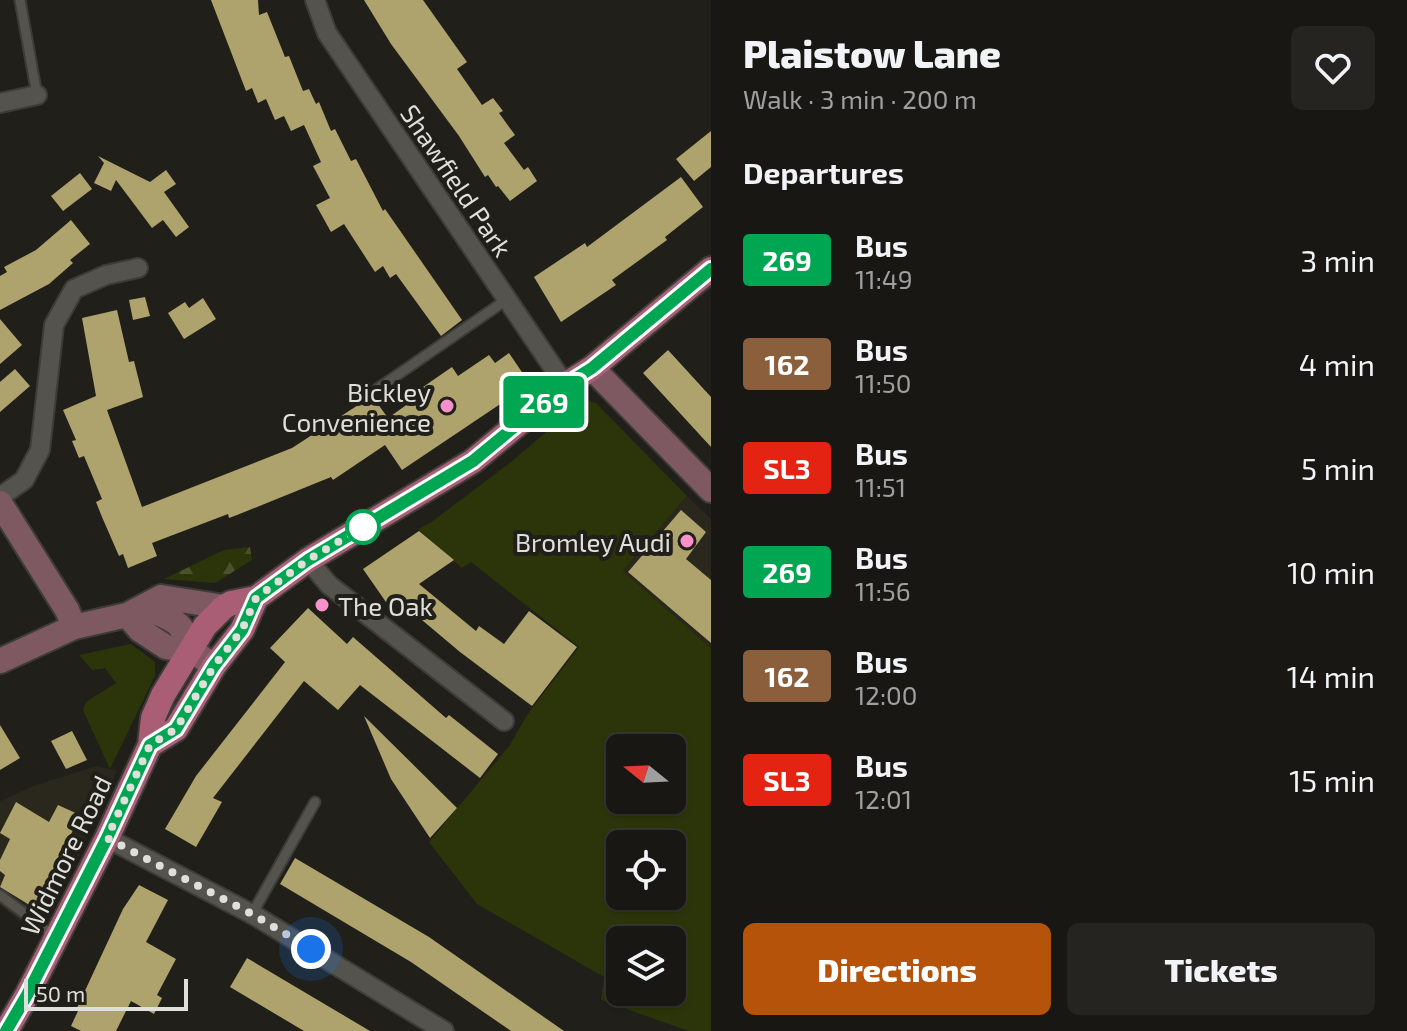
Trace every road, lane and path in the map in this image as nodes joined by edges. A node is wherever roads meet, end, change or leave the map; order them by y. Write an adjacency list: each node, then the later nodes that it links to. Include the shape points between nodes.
1 (20, 0): 3 (lane)
2 (315, 0): 7 (street, Shawfield Park, via 327,33)
3 (37, 95): 4 (street)
4 (0, 103)
5 (138, 268): 12 (street, via 74,289 54,325 40,450 24,480)
6 (711, 269): 8 (main road, Widmore Road)
7 (506, 300): 9 (street, Shawfield Park); 10 (lane)
8 (592, 368): 9 (main road, Widmore Road); 11 (street)
9 (565, 385): 13 (main road, Widmore Road, via 473,461)
10 (377, 389)
11 (711, 490)
12 (0, 500): 17 (street)
13 (308, 560): 14 (main road, Widmore Road); 21 (street, via 329,585)
14 (256, 598): 15 (main road, Widmore Road); 20 (main road, Widmore Road, via 242,630)
15 (224, 607): 16 (street, via 161,597); 18 (main road, Widmore Road)
16 (136, 611): 17 (street); 18 (street, via 140,630 166,647)
17 (74, 627): 19 (street)
18 (191, 650): 20 (street); 22 (main road, Widmore Road, via 153,718)
19 (0, 661)
20 (214, 666): 22 (main road, Widmore Road, via 176,729)
21 (504, 721)
22 (150, 745): 24 (main road, Widmore Road)
23 (315, 802): 26 (lane)
24 (107, 838): 26 (street); 27 (main road, Widmore Road)
25 (0, 895): 27 (lane)
26 (252, 914): 29 (street)
27 (56, 938): 28 (main road, Widmore Road)
28 (6, 1031)
29 (444, 1031)

